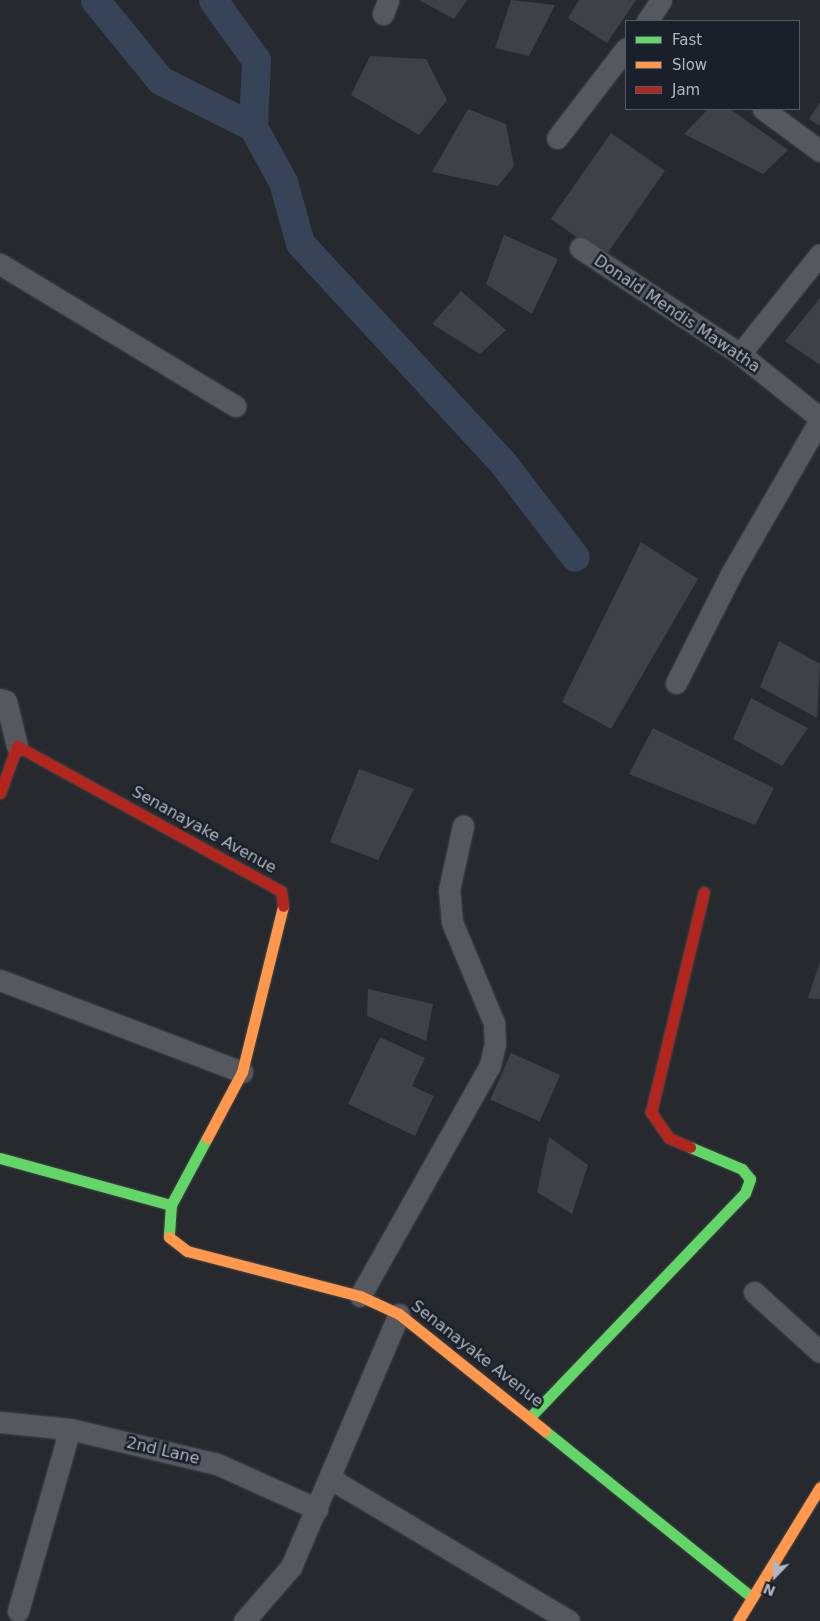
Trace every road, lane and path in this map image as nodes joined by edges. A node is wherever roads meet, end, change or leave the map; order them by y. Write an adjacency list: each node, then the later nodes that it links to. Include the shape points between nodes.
1 (661, 0): 2 (street)
2 (648, 20)
3 (625, 49): 5 (street)
4 (764, 110): 6 (street)
5 (557, 138)
6 (820, 151)
7 (580, 248): 10 (street, Donald Mendis Mawatha)
8 (820, 254): 10 (street)
9 (0, 264): 11 (street)
10 (740, 354): 12 (street, Donald Mendis Mawatha)
11 (235, 406)
12 (820, 419): 13 (street, via 731,574)
13 (676, 683)
14 (0, 698): 15 (street, via 6,701)
15 (18, 746): 16 (street); 20 (street, Senanayake Avenue, via 282,891 283,904)
16 (0, 793)
17 (463, 826): 24 (street, via 450,890 452,922 494,1023 495,1044 490,1064)
18 (704, 892): 27 (street, via 651,1112 669,1138 742,1169 750,1179 745,1193)
19 (0, 980): 20 (street)
20 (242, 1072): 22 (street, Senanayake Avenue)
21 (0, 1158): 22 (street)
22 (171, 1205): 24 (street, Senanayake Avenue, via 170,1240 187,1250)
23 (754, 1292): 26 (street)
24 (360, 1296): 25 (street, Senanayake Avenue)
25 (399, 1314): 27 (street, Senanayake Avenue); 30 (street)
26 (820, 1352)
27 (531, 1416): 34 (street, Senanayake Avenue)
28 (0, 1422): 29 (street, 2nd Lane)
29 (70, 1429): 32 (street, 2nd Lane, via 218,1464); 35 (street)
30 (331, 1479): 32 (street); 37 (street)
31 (820, 1486): 33 (street)
32 (317, 1509): 36 (street, via 291,1567)
33 (810, 1516): 34 (street)
34 (750, 1596): 38 (street)
35 (18, 1610)
36 (244, 1621)
37 (569, 1621)
38 (738, 1621)

